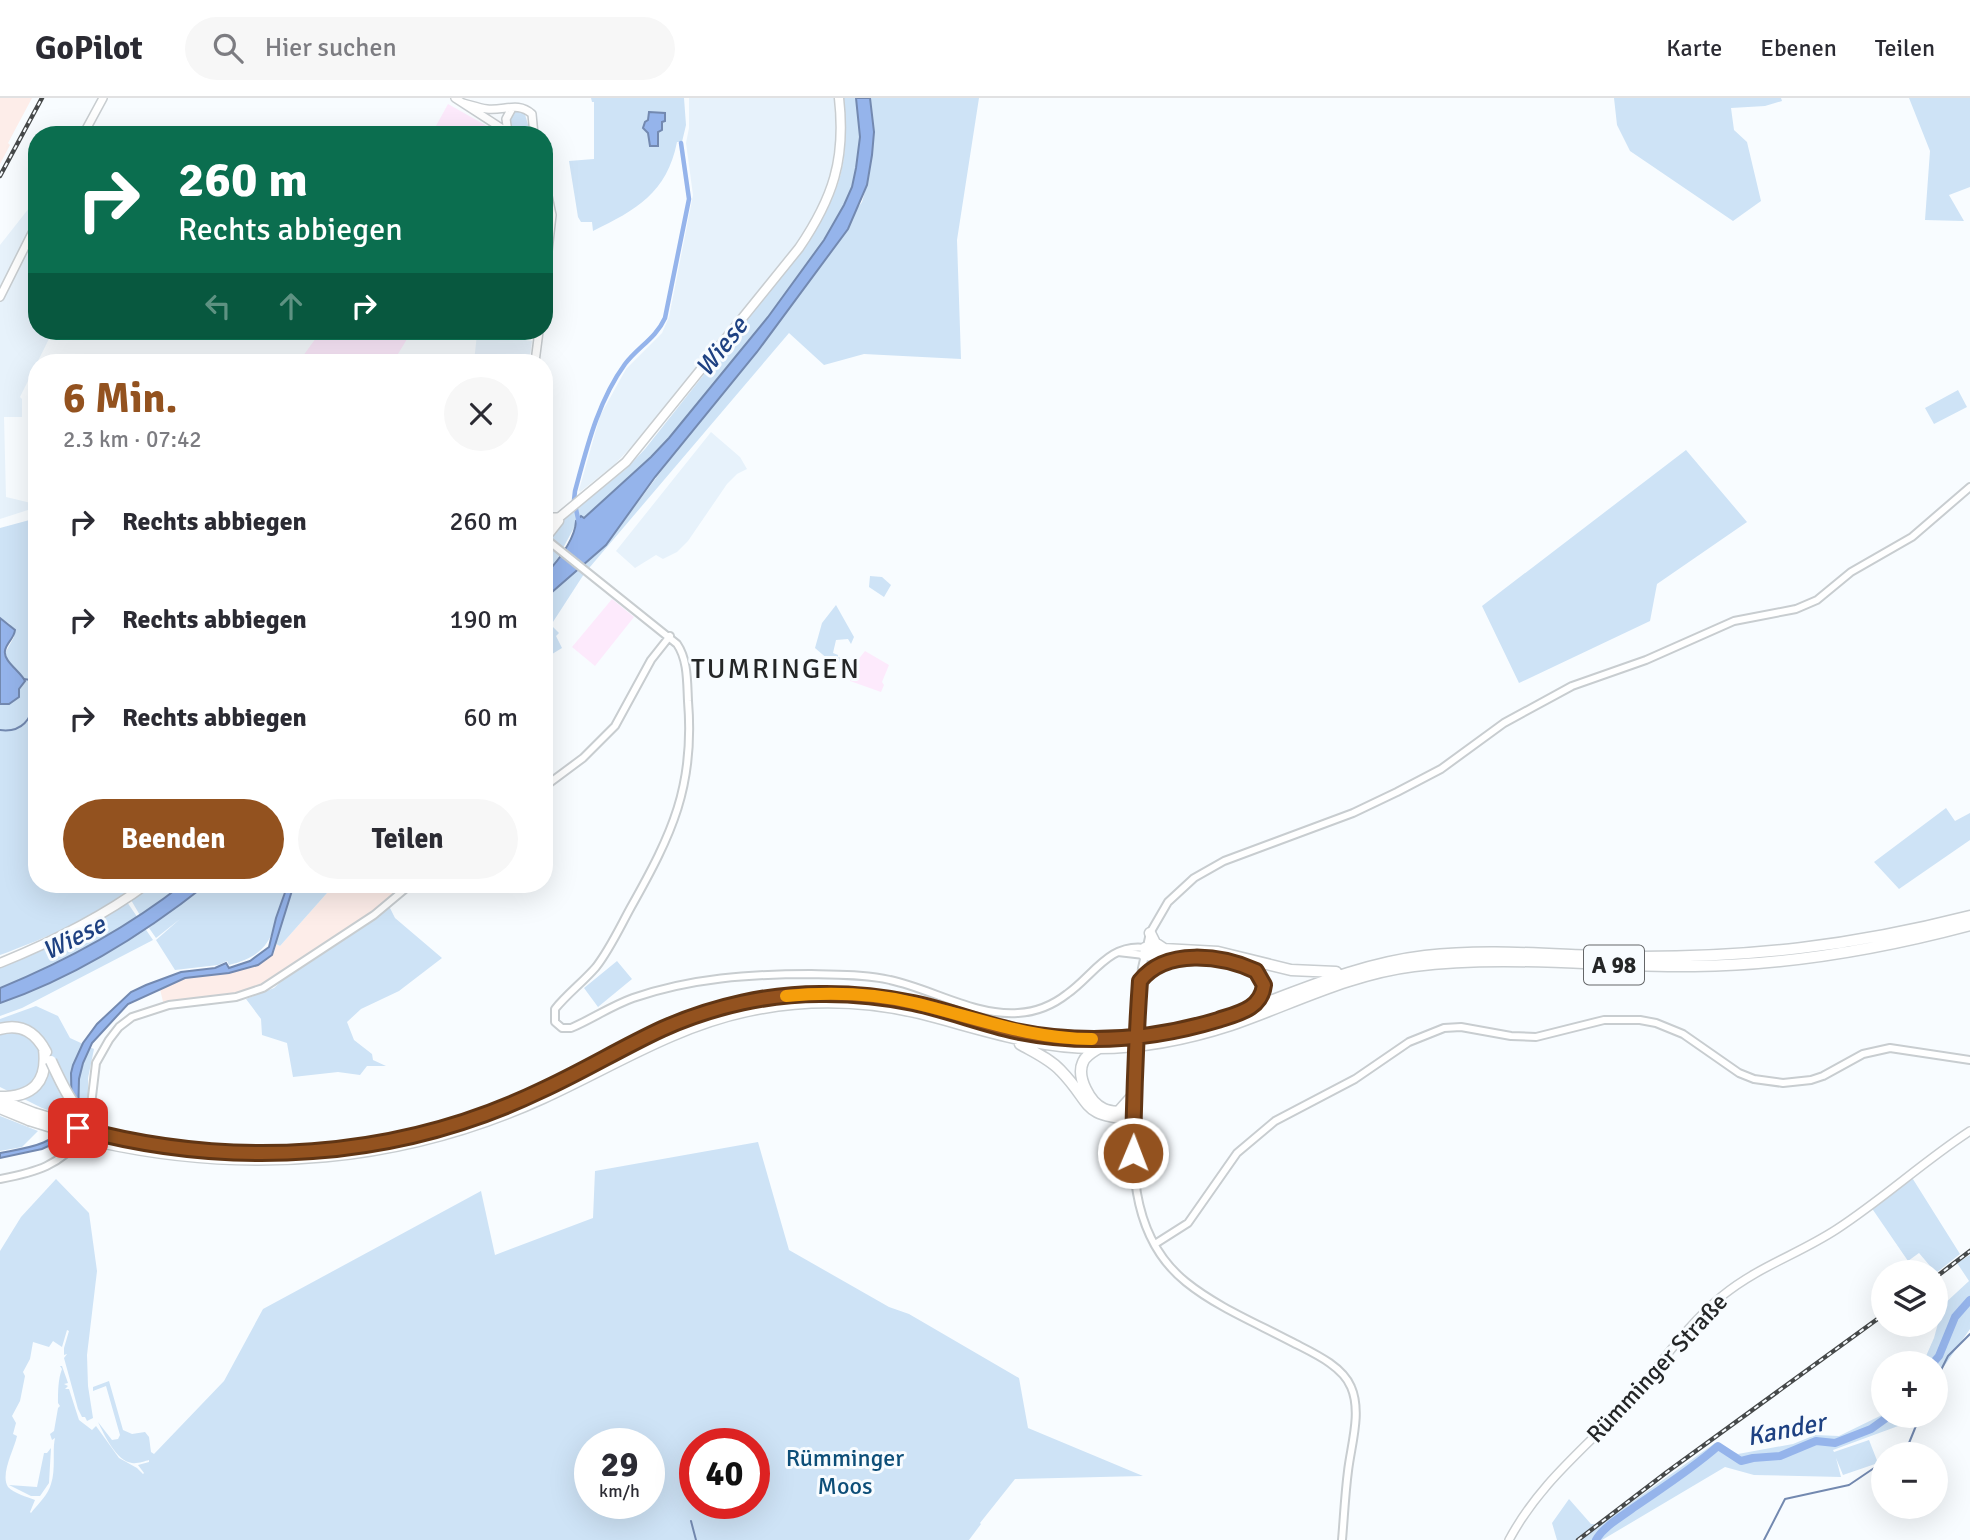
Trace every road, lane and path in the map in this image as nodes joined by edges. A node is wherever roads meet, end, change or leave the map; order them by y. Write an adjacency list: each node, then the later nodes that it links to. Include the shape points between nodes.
1 (103, 98): 6 (main road)
2 (455, 98): 4 (main road)
3 (839, 98): 14 (main road, via 837,167 828,200 809,233 636,450)
4 (463, 103): 5 (main road, via 487,109); 7 (main road)
5 (516, 106): 8 (main road, via 507,115); 9 (main road, via 532,114)
6 (88, 126)
7 (498, 126)
8 (509, 126)
9 (533, 126)
10 (28, 241): 11 (main road)
11 (0, 297)
12 (1970, 487): 23 (street, via 1912,537 1851,572 1818,600 1734,621 1572,686 1504,723 1441,769 1397,792 1216,865 1174,896)
13 (553, 516): 14 (main road)
14 (560, 516): 15 (main road)
15 (553, 525)
16 (553, 543): 17 (street)
17 (670, 636): 18 (street, via 642,675 615,726); 25 (street, via 681,648 686,675 690,741 683,794 666,840 607,949 558,1006 554,1014 558,1025 566,1029 621,1003 670,988 772,974 888,979 981,1009 1020,1013 1068,994 1117,952 1135,946)
18 (553, 780)
19 (134, 893): 27 (main road, via 61,936)
20 (400, 893): 45 (street, via 272,984 243,995 169,1005 132,1017 108,1040 96,1063 91,1115 83,1136 41,1170)
21 (1970, 916): 28 (highway, A 98, via 1862,940 1768,953 1634,957 1447,954 1405,958)
22 (1970, 925): 34 (highway, A 98, via 1898,943 1769,962 1685,966 1477,961 1408,967 1332,986 1201,1034)
23 (1150, 933): 24 (highway); 25 (street)
24 (1165, 949): 25 (highway); 28 (highway, via 1218,952 1291,970)
25 (1145, 951): 26 (highway); 29 (street)
26 (1180, 959): 29 (highway, via 1154,967); 30 (highway, via 1217,960 1256,971 1264,985)
27 (0, 962)
28 (1347, 972): 30 (highway, A 98)
29 (1140, 981): 37 (street, bridge)
30 (1254, 1007): 31 (highway, A 98, via 1173,1031 1103,1040 1036,1034 912,1003 855,995 752,1001)
31 (711, 1016): 33 (highway, A 98, via 770,1006 848,1003 916,1013); 44 (highway, A 98, via 633,1043 477,1121 416,1143 268,1161 192,1158)
32 (0, 1029): 35 (highway, via 27,1030)
33 (1012, 1039): 34 (highway, A 98); 42 (highway, via 1061,1070 1097,1113)
34 (1099, 1048): 40 (highway, via 1084,1059 1082,1078 1092,1100 1106,1110)
35 (44, 1049): 38 (highway, via 45,1067 37,1084 21,1095); 44 (highway, bridge, via 74,1107)
36 (1970, 1060): 46 (street, via 1882,1049 1823,1076 1783,1083 1739,1073 1683,1034 1640,1020 1604,1020 1536,1037 1444,1028 1409,1042 1355,1079 1275,1121 1237,1153 1188,1223)
37 (1135, 1093): 40 (highway); 42 (street)
38 (0, 1098): 41 (highway, A 98)
39 (0, 1110): 41 (highway, A 98)
40 (1119, 1111): 42 (highway)
41 (31, 1116): 44 (highway, A 98, bridge)
42 (1134, 1119): 46 (street, via 1136,1195)
43 (1970, 1131): 48 (main road, Rümminger Straße, via 1836,1230 1751,1274 1722,1296 1687,1330 1624,1407 1555,1474)
44 (107, 1137)
45 (0, 1178)
46 (1155, 1244): 47 (street, via 1183,1280 1304,1348 1349,1382 1354,1427)
47 (1342, 1540)
48 (1509, 1540)

